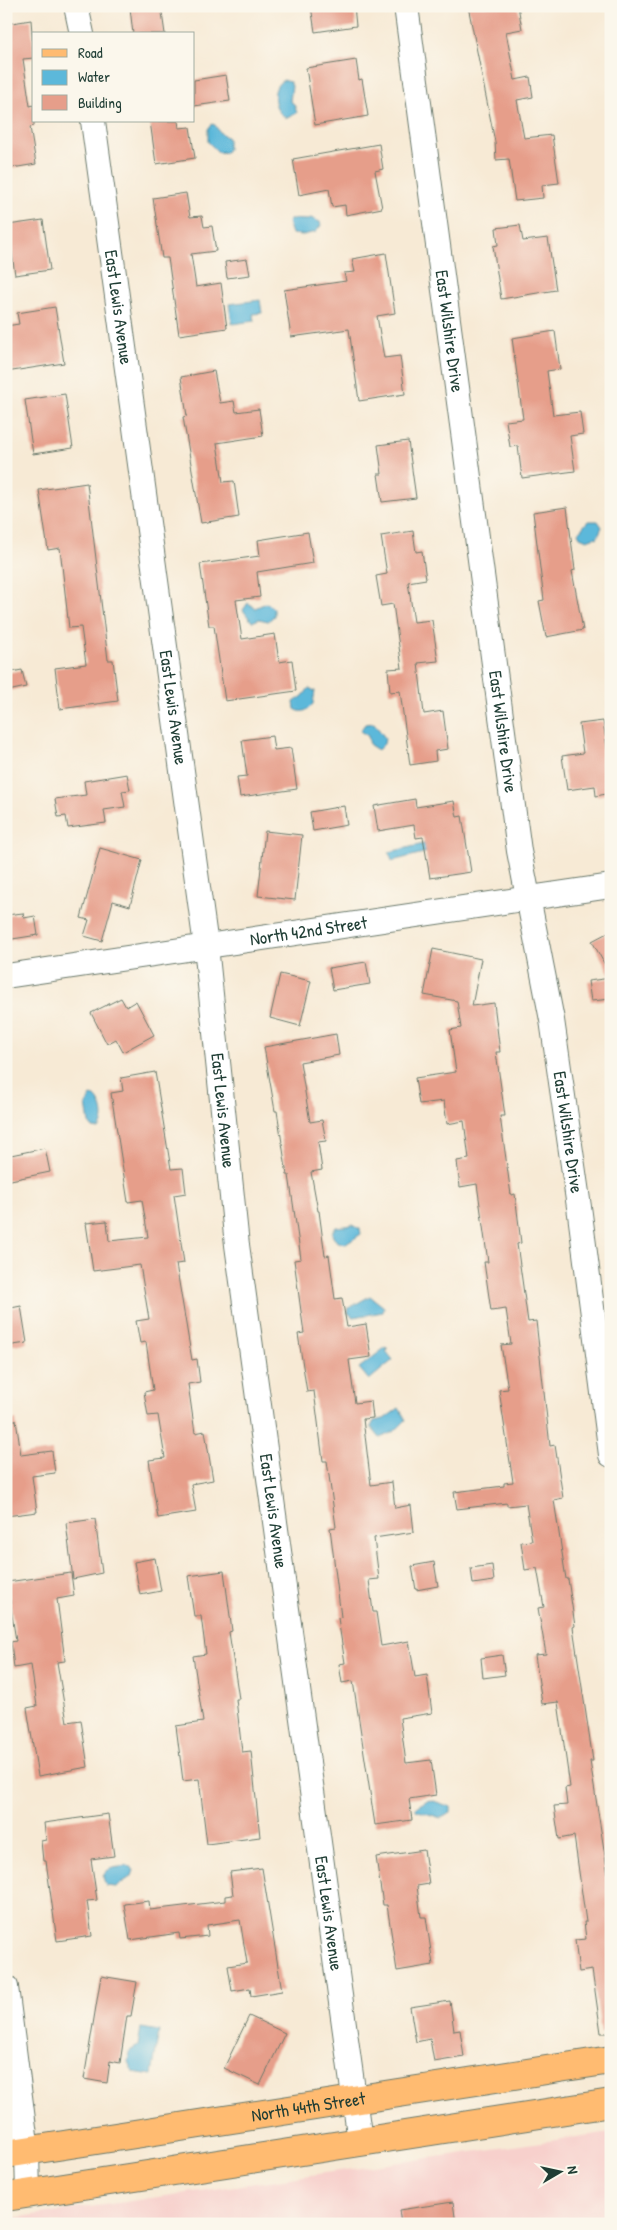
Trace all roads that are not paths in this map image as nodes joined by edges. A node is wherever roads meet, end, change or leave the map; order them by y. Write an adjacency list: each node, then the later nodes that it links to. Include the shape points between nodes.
1 (76, 6): 3 (street)
2 (406, 6): 6 (street, East Wilshire Drive, via 518,841)
3 (82, 32)
4 (93, 122): 7 (street, East Lewis Avenue)
5 (611, 886): 6 (street, North 42nd Street)
6 (529, 899): 7 (street, North 42nd Street); 9 (street, East Wilshire Drive, via 552,1020)
7 (206, 946): 8 (street, North 42nd Street); 12 (street, East Lewis Avenue, via 237,1245)
8 (6, 976)
9 (611, 1455)
10 (6, 1987): 15 (street)
11 (611, 2060): 12 (main road, North 44th Street)
12 (353, 2100): 14 (street, East Lewis Avenue); 15 (main road, North 44th Street)
13 (611, 2103): 14 (main road)
14 (360, 2141): 16 (main road)
15 (17, 2153): 16 (street)
16 (17, 2195)

